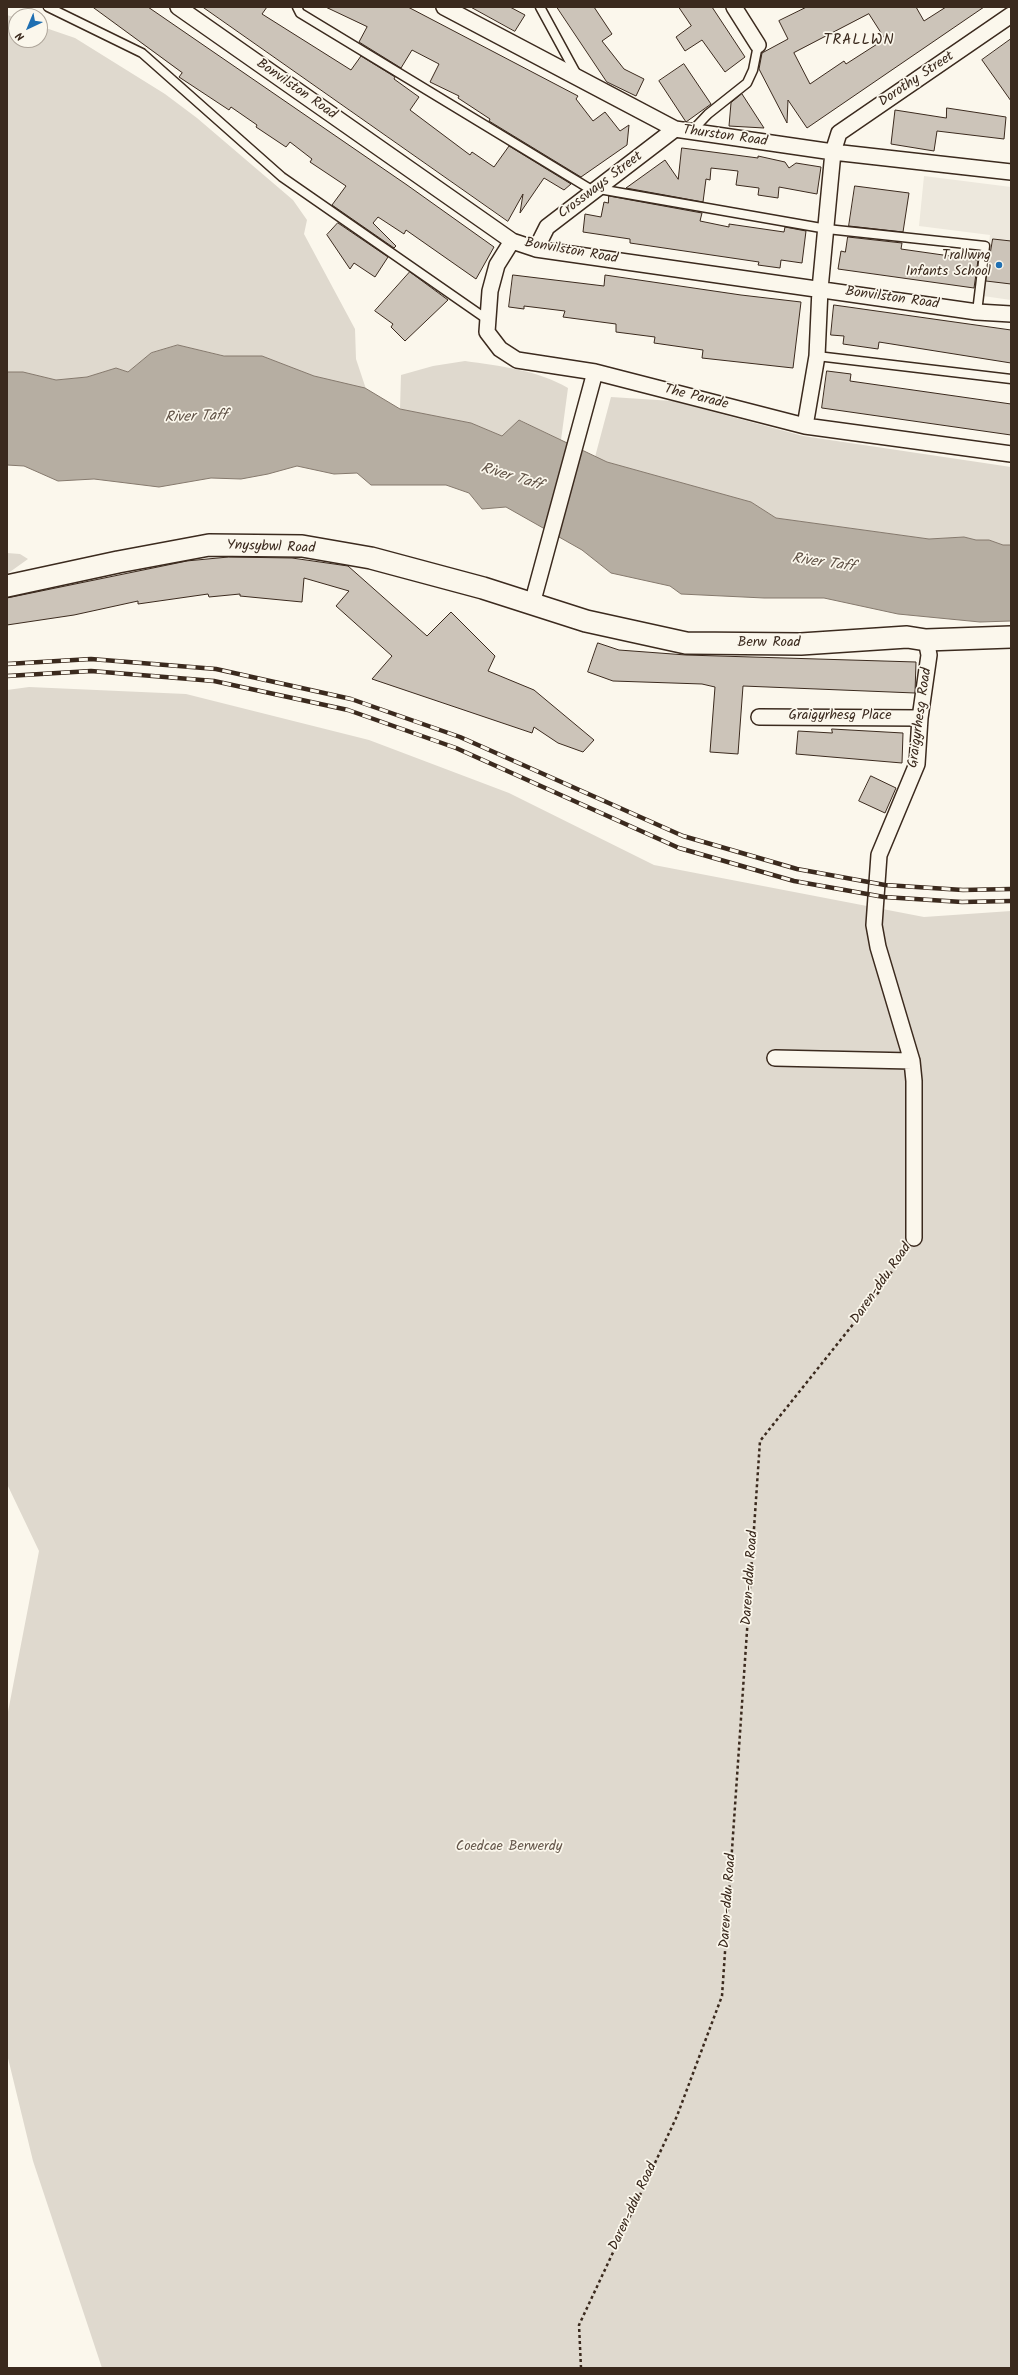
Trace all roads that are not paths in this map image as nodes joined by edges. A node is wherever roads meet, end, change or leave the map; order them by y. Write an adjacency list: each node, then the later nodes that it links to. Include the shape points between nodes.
1 (48, 7): 21 (lane, via 142,53 282,177)
2 (178, 7): 16 (street, Bonvilston Road)
3 (297, 7): 14 (lane, via 300,13)
4 (444, 7): 9 (street, Thurston Road)
5 (540, 7): 9 (lane)
6 (735, 7): 8 (street)
7 (1011, 15): 12 (street, Dorothy Street, via 839,133)
8 (758, 45): 11 (lane, via 753,70 747,83)
9 (580, 79): 10 (street, Thurston Road)
10 (675, 129): 11 (street, Thurston Road); 14 (street, Crossways Street)
11 (690, 132): 12 (street, Thurston Road)
12 (833, 152): 13 (street, Thurston Road); 15 (street, Dorothy Street)
13 (1011, 172)
14 (597, 190): 15 (lane); 17 (street, Crossways Street, via 547,227)
15 (827, 229): 18 (street, Dorothy Street); 19 (lane, via 985,246)
16 (512, 241): 17 (street, Bonvilston Road); 21 (street, The Parade, via 497,265 490,290)
17 (536, 249): 18 (street, Bonvilston Road)
18 (820, 289): 19 (street, Bonvilston Road); 22 (street, Dorothy Street)
19 (977, 312): 20 (street, Bonvilston Road)
20 (1011, 314)
21 (488, 320): 23 (street, The Parade, via 487,332 500,349 517,360)
22 (817, 356): 24 (lane); 25 (street, Dorothy Street)
23 (595, 372): 25 (street, The Parade); 28 (street)
24 (1011, 379)
25 (805, 426): 26 (street, The Parade)
26 (1011, 454)
27 (7, 586): 28 (main road, Ynysybwl Road, via 209,545 302,546 371,558)
28 (534, 595): 30 (main road, Berw Road, via 628,632 686,643 801,644 907,638)
29 (1011, 637): 30 (main road, Berw Road)
30 (926, 640): 32 (street, Graigyrhesg Road, via 929,655)
31 (759, 716): 32 (street, Graigyrhesg Place)
32 (920, 718): 33 (street, Graigyrhesg Road, via 918,764)
33 (895, 818): 35 (street, Daren-ddu Road, via 880,855 874,925 878,948)
34 (775, 1058): 35 (street)
35 (912, 1061): 36 (street, Daren-ddu Road)
36 (914, 1238)

